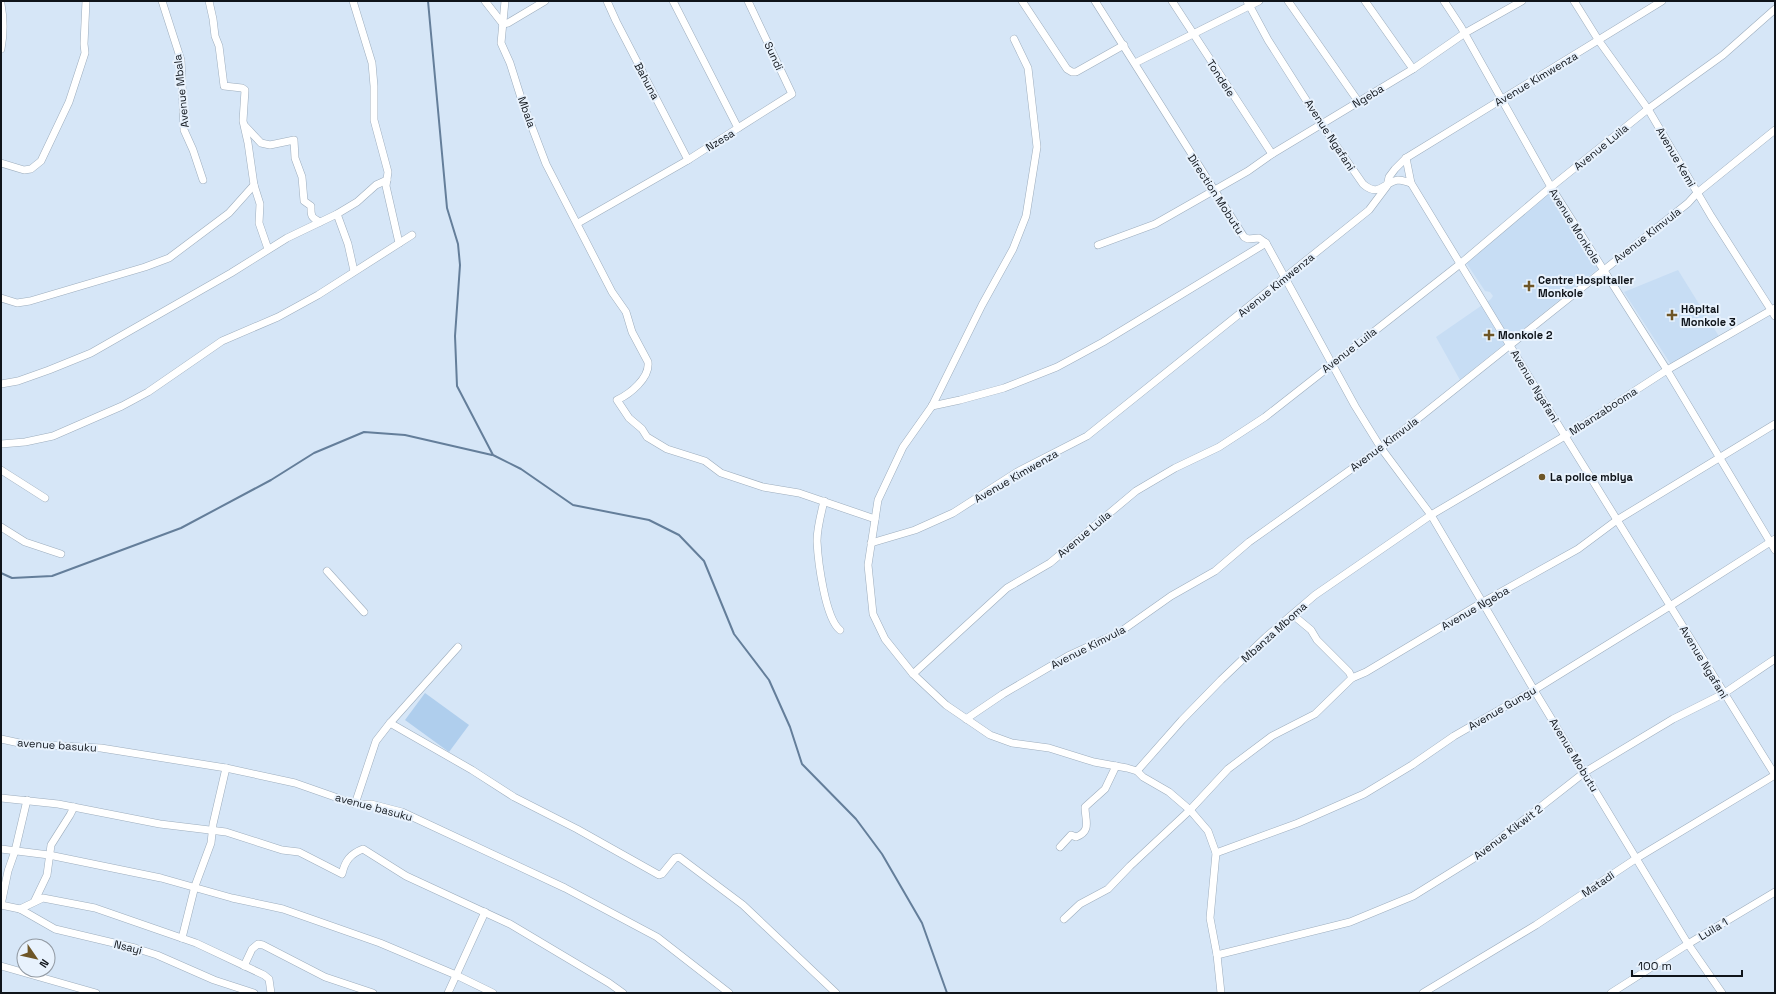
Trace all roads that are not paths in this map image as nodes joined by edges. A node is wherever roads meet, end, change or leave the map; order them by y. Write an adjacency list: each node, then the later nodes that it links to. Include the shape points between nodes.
1 (86, 1): 43 (street, via 85,53 69,102 41,161 35,167 24,170)
2 (162, 1): 44 (street, Avenue Mbala, via 180,60 184,130)
3 (209, 1): 37 (street, via 219,46 224,86 245,90)
4 (353, 1): 45 (street, via 372,63 374,120 388,172)
5 (485, 1): 24 (street)
6 (506, 1): 24 (street, Mbala)
7 (545, 1): 24 (street)
8 (607, 1): 42 (street, Bahuna)
9 (673, 1): 38 (street, Nzesa)
10 (748, 1): 38 (street, Sundi, via 792,94)
11 (1022, 1): 29 (street, via 1072,72)
12 (1095, 1): 29 (street, Direction Mobutu)
13 (1172, 1): 26 (street, Tondele)
14 (1259, 1): 22 (street)
15 (1288, 1): 34 (street)
16 (1365, 1): 32 (street)
17 (1444, 1): 25 (street, Avenue Monkole)
18 (1522, 1): 25 (street, Ngeba)
19 (1574, 1): 28 (street, Avenue Kemi)
20 (1662, 1): 28 (street, Avenue Kimwenza)
21 (1, 4): 30 (street, via 4,32)
22 (1249, 4): 26 (street); 36 (street, Avenue Ngafani, via 1268,40)
23 (1775, 9): 35 (street, Avenue Luila, via 1723,55)
24 (503, 24): 54 (street, Mbala, via 501,43 522,101 546,164)
25 (1465, 33): 32 (street, Ngeba); 33 (street, Avenue Monkole)
26 (1193, 35): 31 (street); 40 (street, Tondele)
27 (1014, 39): 70 (street, via 1028,68 1037,147 1026,216 1013,249)
28 (1600, 41): 33 (street, Avenue Kimwenza); 35 (street, Avenue Kemi)
29 (1124, 45): 31 (street, Direction Mobutu)
30 (1, 49)
31 (1135, 63): 50 (street, Direction Mobutu)
32 (1413, 69): 34 (street, Ngeba)
33 (1501, 100): 41 (street, Avenue Kimwenza); 49 (street, Avenue Monkole)
34 (1358, 101): 36 (street, Ngeba)
35 (1648, 109): 49 (street, Avenue Luila); 51 (street, Avenue Kemi)
36 (1322, 125): 40 (street, Ngeba); 48 (street, Avenue Ngafani, via 1363,184 1375,190)
37 (245, 126): 47 (street); 53 (street, via 261,143 270,145 294,140 304,201 310,206 312,217)
38 (738, 128): 42 (street, Nzesa)
39 (1775, 130): 51 (street, Avenue Kimvula)
40 (1272, 154): 50 (street, Ngeba)
41 (1406, 158): 46 (street); 48 (street, Avenue Kimwenza, via 1394,169)
42 (688, 160): 54 (street, Nzesa)
43 (1, 163)
44 (203, 180)
45 (387, 180): 52 (street, via 376,185 357,202); 56 (street, via 386,186)
46 (1411, 184): 48 (street, Avenue Ngafani, via 1397,180); 60 (street, Avenue Ngafani)
47 (254, 185): 59 (street, via 260,204 259,223); 64 (street, via 229,213 169,258 30,302 17,303)
48 (1387, 186): 63 (street, Avenue Kimwenza, via 1369,210)
49 (1551, 187): 60 (street, Avenue Luila); 61 (street, Avenue Monkole)
50 (1214, 190): 57 (street, Direction Mobutu, via 1244,237 1259,238); 58 (street, Ngeba, via 1155,224)
51 (1697, 193): 61 (street, Avenue Kimvula, via 1688,203); 65 (street, Avenue Kemi)
52 (337, 214): 53 (street); 62 (street)
53 (320, 222): 59 (street)
54 (578, 223): 78 (street, Mbala, via 612,292 626,312 632,332 648,362 649,367 644,377 626,395 617,400 629,418 650,440 667,449 707,462 721,473 763,487 799,493)
55 (412, 235): 56 (street)
56 (399, 243): 62 (street)
57 (1266, 243): 63 (street); 70 (street, via 1057,367 1004,388)
58 (1098, 245)
59 (268, 249): 69 (street, via 91,353 18,381)
60 (1460, 264): 66 (street, Avenue Ngafani); 67 (street, Avenue Luila)
61 (1602, 270): 66 (street, Avenue Kimvula); 68 (street, Avenue Monkole)
62 (354, 271): 73 (street, via 278,318 222,341 148,392 122,406 53,436)
63 (1286, 278): 67 (street); 84 (street, Avenue Kimwenza, via 1087,436 1017,472 953,513 916,530)
64 (1, 298)
65 (1774, 311): 68 (street, Mbanzabooma)
66 (1510, 344): 72 (street, Avenue Ngafani); 74 (street, Avenue Kimvula)
67 (1332, 364): 74 (street); 95 (street, Avenue Luila, via 1252,425 1136,491 1050,563 1007,588)
68 (1667, 370): 72 (street, Mbanzabooma); 75 (street, Avenue Monkole)
69 (1, 384)
70 (932, 406): 80 (street, via 903,448 880,494)
71 (1775, 424): 75 (street, Avenue Ngeba)
72 (1565, 436): 79 (street, Mbanzabooma); 81 (street, Avenue Ngafani)
73 (1, 444)
74 (1381, 448): 79 (street); 99 (street, Avenue Kimvula, via 1249,542 1215,571 1170,596 1120,632 1068,656)
75 (1719, 457): 81 (street, Avenue Ngeba); 83 (street, Avenue Monkole)
76 (1, 470): 77 (street)
77 (45, 498)
78 (824, 501): 80 (street); 92 (street, via 818,528 819,561 833,623)
79 (1431, 515): 88 (street, Avenue Mobutu); 91 (street, Mbanza Mboma, via 1315,595)
80 (875, 519): 84 (street)
81 (1617, 520): 88 (street, Avenue Ngeba, via 1578,549); 89 (street, Avenue Ngafani)
82 (1, 527): 86 (street, via 25,542)
83 (1773, 541): 85 (street, Avenue Monkole); 89 (street, Avenue Gungu)
84 (872, 543): 95 (street, via 868,565 873,614 885,639)
85 (1775, 550)
86 (61, 554)
87 (327, 571): 90 (street)
88 (1483, 602): 96 (street, Avenue Ngeba); 97 (street, Avenue Mobutu)
89 (1670, 606): 97 (street, Avenue Gungu); 98 (street, Avenue Ngafani)
90 (364, 612)
91 (1293, 615): 96 (street, via 1311,630); 104 (street, Mbanza Mboma, via 1221,680)
92 (840, 630)
93 (458, 646): 100 (street)
94 (1775, 659): 98 (street, Avenue Kikwit 2)
95 (913, 674): 99 (street, via 946,705)
96 (1352, 678): 111 (street, Avenue Ngeba, via 1315,714 1272,736 1228,769)
97 (1534, 690): 105 (street, Avenue Mobutu); 116 (street, Avenue Gungu, via 1454,736 1364,794 1298,823)
98 (1723, 694): 105 (street, Avenue Kikwit 2, via 1673,719); 106 (street, Avenue Ngafani)
99 (966, 719): 102 (street, via 990,735 1012,743 1049,748)
100 (390, 723): 109 (street, via 376,741); 140 (street, via 514,797 659,875 679,857 743,905)
101 (1, 739): 103 (street, avenue basuku, via 24,744 101,748)
102 (1116, 766): 104 (street); 113 (street, via 1105,789 1085,807 1087,828 1083,835 1076,838 1071,835)
103 (226, 768): 109 (street, avenue basuku, via 295,783); 112 (street)
104 (1137, 771): 111 (street)
105 (1585, 772): 118 (street, Avenue Mobutu); 128 (street, Avenue Kikwit 2, via 1479,855 1413,896 1350,922)
106 (1775, 775): 118 (street, Matadi)
107 (1, 798): 108 (street)
108 (27, 800): 110 (street); 115 (street)
109 (355, 804): 139 (street, avenue basuku, via 371,804 413,817 565,888 657,937)
110 (74, 807): 112 (street, via 160,824); 117 (street, via 55,836)
111 (1190, 810): 116 (street, via 1205,826); 125 (street, Avenue Ngeba, via 1108,889 1080,904)
112 (212, 831): 119 (street, via 209,848); 124 (street, via 226,832 282,850 299,852 342,874 349,856 362,849 406,876)
113 (1060, 847)
114 (1, 849): 115 (street)
115 (14, 851): 117 (street); 122 (street)
116 (1216, 853): 128 (street, via 1210,918)
117 (50, 855): 119 (street); 121 (street, via 47,875)
118 (1637, 858): 127 (street, Avenue Mobutu); 142 (street, Matadi, via 1536,925)
119 (195, 886): 126 (street); 131 (street, via 232,898 283,909 380,943)
120 (1775, 892): 127 (street, Luila 1)
121 (35, 900): 123 (street); 126 (street, via 48,898 95,908)
122 (1, 905): 123 (street, Nsayi)
123 (20, 909): 133 (street, Nsayi, via 55,929 157,955 214,980)
124 (485, 912): 131 (street); 138 (street, via 510,924)
125 (1064, 919)
126 (182, 938): 130 (street)
127 (1688, 944): 143 (street, Luila 1); 144 (street, Avenue Mobutu)
128 (1217, 955): 141 (street)
129 (1, 966): 132 (street)
130 (244, 966): 134 (street, via 268,977); 135 (street, via 254,946 264,945 325,977)
131 (456, 975): 136 (street); 137 (street)
132 (96, 993)
133 (254, 993)
134 (271, 993)
135 (373, 993)
136 (448, 993)
137 (493, 993)
138 (623, 993)
139 (729, 993)
140 (836, 993)
141 (1221, 993)
142 (1423, 993)
143 (1611, 993)
144 (1722, 993)

